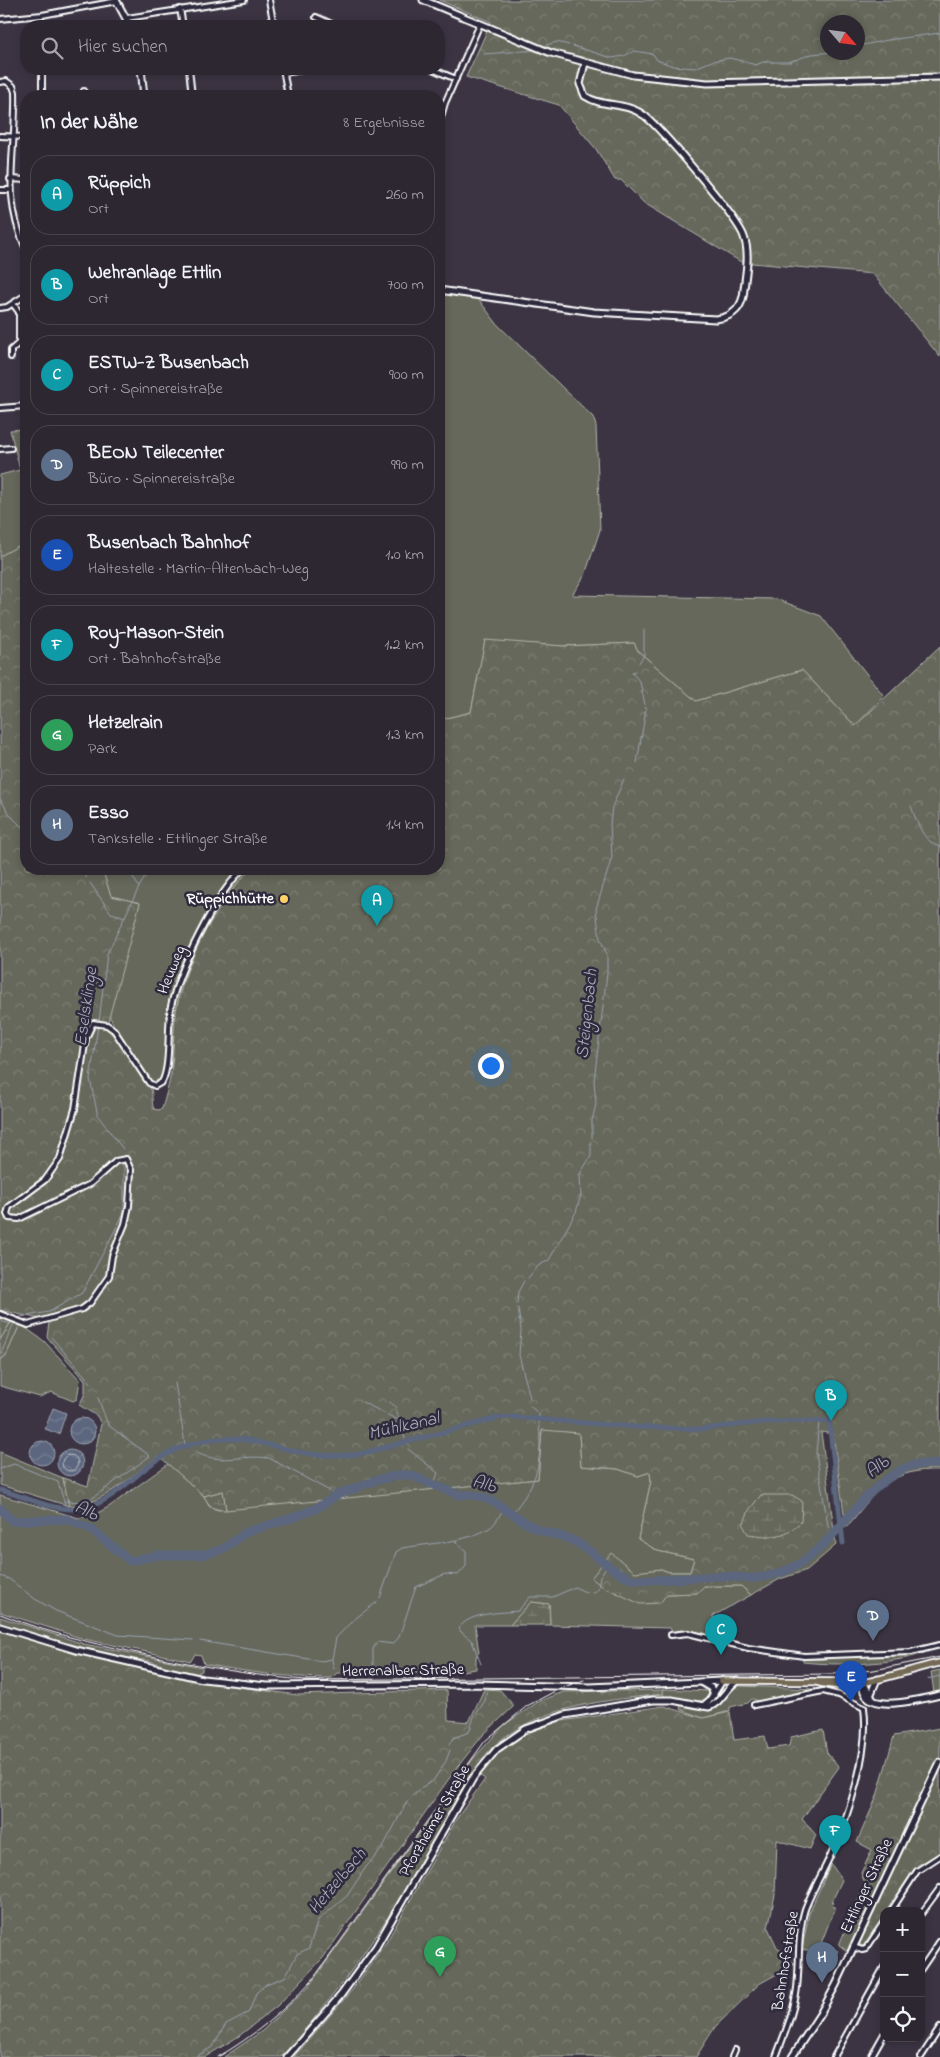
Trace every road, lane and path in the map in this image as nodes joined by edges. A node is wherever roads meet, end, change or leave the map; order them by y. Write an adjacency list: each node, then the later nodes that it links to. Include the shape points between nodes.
1 (116, 0): 7 (main road); 8 (street, via 42,15)
2 (244, 0): 5 (street)
3 (269, 0): 10 (street)
4 (423, 0): 12 (main road)
5 (180, 10): 7 (street); 9 (street)
6 (316, 17): 11 (street)
7 (127, 18)
8 (0, 19)
9 (182, 20)
10 (273, 20)
11 (323, 20)
12 (480, 24): 13 (main road); 20 (street)
13 (585, 63): 19 (main road, via 633,75 707,83); 35 (main road, via 580,84 585,96 599,102 623,105 646,117 738,224 747,246 744,294 740,306 731,315 716,319 580,310)
14 (445, 74): 20 (street)
15 (42, 75): 22 (street)
16 (142, 75): 23 (main road)
17 (190, 75): 24 (street)
18 (285, 75): 25 (street)
19 (940, 77)
20 (456, 79): 26 (street)
21 (0, 82): 28 (street, via 6,81 15,92)
22 (42, 90)
23 (143, 90)
24 (191, 90)
25 (287, 90)
26 (445, 108)
27 (0, 136): 28 (street)
28 (12, 136): 29 (street); 30 (street)
29 (20, 136)
30 (10, 179): 31 (street); 33 (street)
31 (20, 180)
32 (0, 190): 33 (street)
33 (9, 190): 34 (street)
34 (20, 237)
35 (445, 291)
36 (20, 299): 37 (street)
37 (12, 304): 38 (street); 39 (street, via 19,312)
38 (0, 308)
39 (18, 343): 40 (street, via 11,350)
40 (11, 357)
41 (20, 406): 42 (street)
42 (0, 408)
43 (11, 448): 44 (street)
44 (0, 450)
45 (237, 875): 46 (street, Heuweg, via 223,890 181,976 171,1007 164,1080 158,1086 151,1085 117,1034 100,1023 93,1023 88,1030 75,1109 60,1159 45,1180 8,1207 7,1214 13,1220 20,1220 90,1184 116,1161 126,1159 131,1170 130,1206 112,1256 109,1276 82,1309 28,1325)
46 (0, 1314)
47 (0, 1626): 54 (main road, Herrenalber Straße, via 76,1650 194,1677 267,1686 485,1684 590,1687)
48 (671, 1635): 49 (street, via 688,1633 748,1648 804,1656 911,1652)
49 (940, 1645)
50 (940, 1663): 51 (main road, Herrenalber Straße)
51 (878, 1678): 55 (main road, Herrenalber Straße); 59 (main road)
52 (722, 1681): 53 (main road, Herrenalber Straße); 54 (main road, Herrenalber Straße); 56 (main road); 57 (main road)
53 (736, 1681): 55 (main road, Herrenalber Straße, via 813,1682 840,1686); 56 (main road)
54 (700, 1682): 57 (main road, via 711,1688)
55 (863, 1682): 59 (main road)
56 (725, 1691): 61 (main road, via 714,1705)
57 (714, 1695): 61 (main road)
58 (940, 1695): 59 (main road, via 885,1704)
59 (872, 1699): 62 (street)
60 (754, 1705): 62 (street, via 823,1691)
61 (702, 1706): 76 (main road, Pforzheimer Straße, via 653,1700 565,1715 526,1729 497,1749 473,1778 371,1954 341,1995)
62 (864, 1708): 78 (street, Bahnhofstraße, via 865,1731 852,1798 838,1839 805,1910 800,1931 797,1989)
63 (940, 1762): 70 (main road, Ettlinger Straße)
64 (940, 1856): 66 (street, via 917,1871)
65 (940, 1888): 67 (street)
66 (894, 1907)
67 (925, 1909)
68 (880, 1928): 70 (street, via 866,1949)
69 (940, 1941): 71 (street)
70 (853, 1947): 79 (main road, Ettlinger Straße, via 820,2014)
71 (925, 1963)
72 (880, 1974): 80 (street)
73 (940, 2028): 82 (street)
74 (880, 2042): 81 (street)
75 (735, 2050): 77 (street)
76 (287, 2057)
77 (732, 2057)
78 (776, 2057)
79 (792, 2057)
80 (834, 2057)
81 (872, 2057)
82 (920, 2057)

